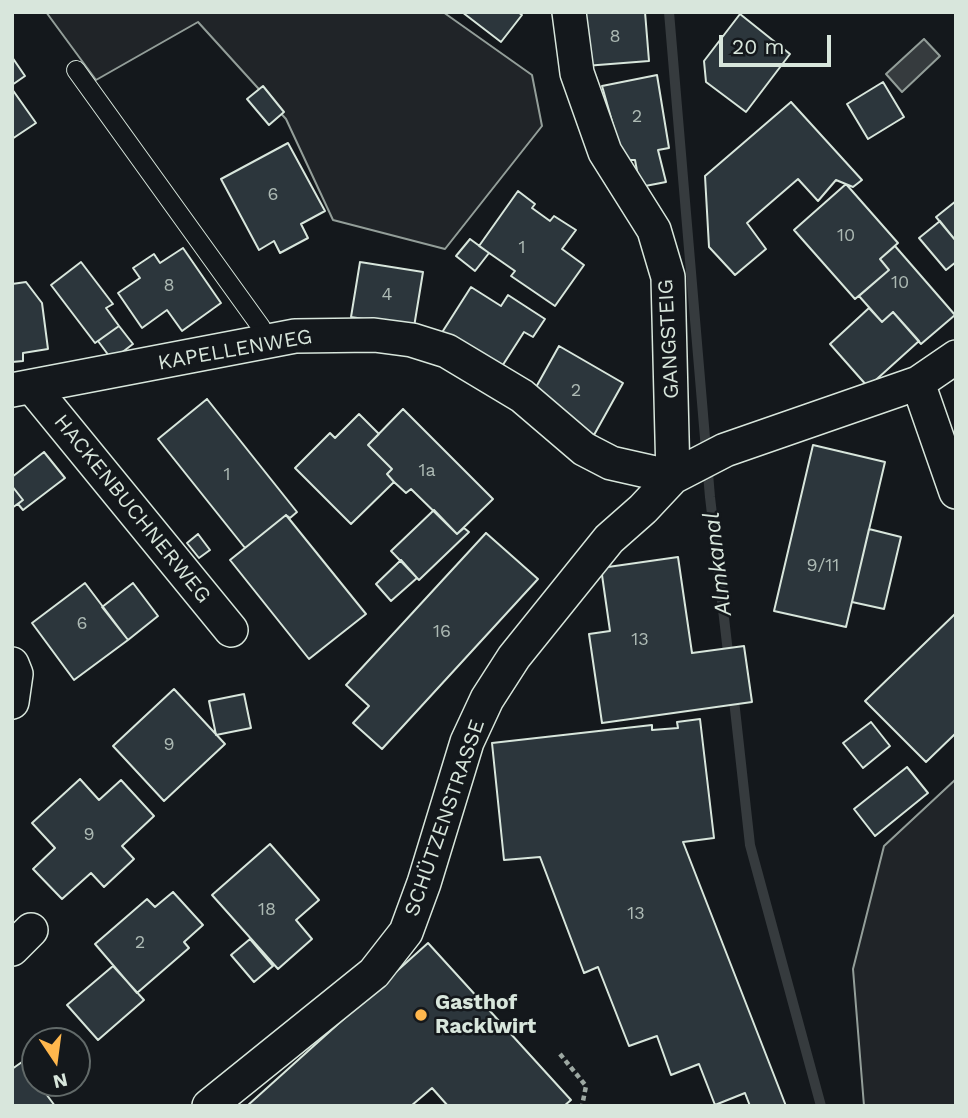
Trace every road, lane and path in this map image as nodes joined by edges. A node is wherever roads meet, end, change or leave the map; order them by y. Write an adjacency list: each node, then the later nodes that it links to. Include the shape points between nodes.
1 (569, 12): 7 (street, GANGSTEIG, via 577,73 604,152 654,230 668,277)
2 (76, 70): 3 (lane, via 261,327)
3 (264, 342): 6 (street, KAPELLENWEG); 7 (street, KAPELLENWEG, via 295,336 374,335 412,340 447,351 522,396 584,449 611,463)
4 (956, 357): 5 (street, SCHÜTZENSTRASSE)
5 (918, 383): 7 (street, SCHÜTZENSTRASSE, via 725,450); 8 (street)
6 (23, 389): 9 (street, HACKENBUCHNERWEG)
7 (681, 473): 13 (street, SCHÜTZENSTRASSE, via 609,539 514,657 487,699 467,742 406,932 374,973)
8 (956, 492)
9 (232, 630)
10 (12, 664): 11 (street, via 16,674)
11 (12, 702)
12 (560, 1054): 14 (path, via 586,1086)
13 (209, 1106)
14 (582, 1106)

